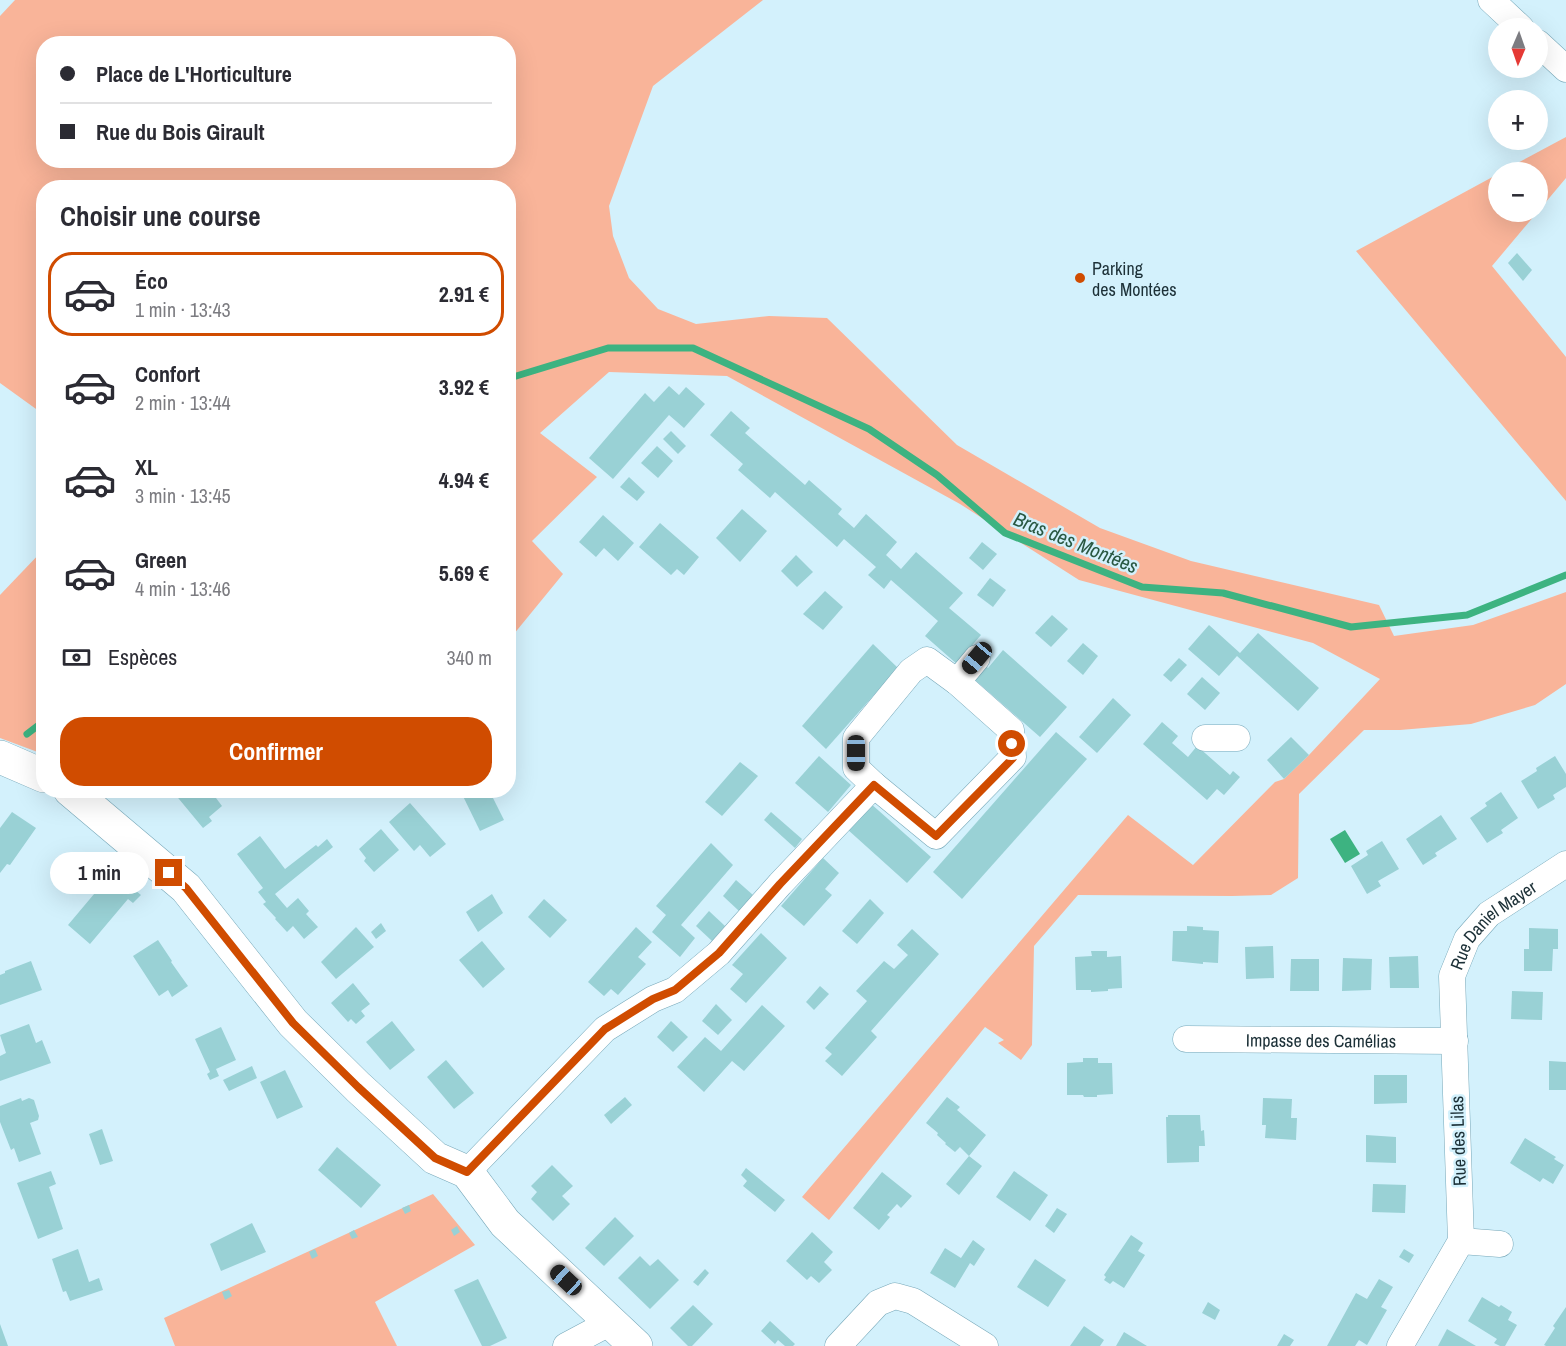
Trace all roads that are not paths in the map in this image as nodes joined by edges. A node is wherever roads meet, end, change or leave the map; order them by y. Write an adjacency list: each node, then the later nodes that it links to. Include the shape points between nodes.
1 (1491, 0): 2 (street)
2 (1510, 18)
3 (1548, 52): 4 (street)
4 (1566, 69)
5 (977, 658): 6 (street)
6 (957, 682): 11 (street, via 927,660 911,671 856,738 856,768); 11 (street, via 1011,730 1013,758 936,836)
7 (1205, 738): 8 (street)
8 (1237, 738)
9 (0, 757): 10 (street)
10 (36, 773)
11 (874, 785): 16 (street, via 719,953 675,990 605,1029)
12 (79, 798): 16 (street, via 186,888 293,1023 358,1087 435,1158)
13 (1565, 868): 15 (street, Rue Daniel Mayer, via 1489,914 1467,939 1452,976)
14 (1186, 1039): 15 (street, Impasse des Camélias)
15 (1455, 1041): 17 (street, Rue des Lilas)
16 (467, 1172): 19 (street, via 505,1222)
17 (1461, 1241): 18 (street); 24 (street)
18 (1500, 1244)
19 (611, 1322): 20 (street); 21 (street)
20 (566, 1346)
21 (636, 1346)
22 (838, 1346): 23 (street, via 878,1303 895,1296 913,1300)
23 (985, 1346)
24 (1400, 1346)

